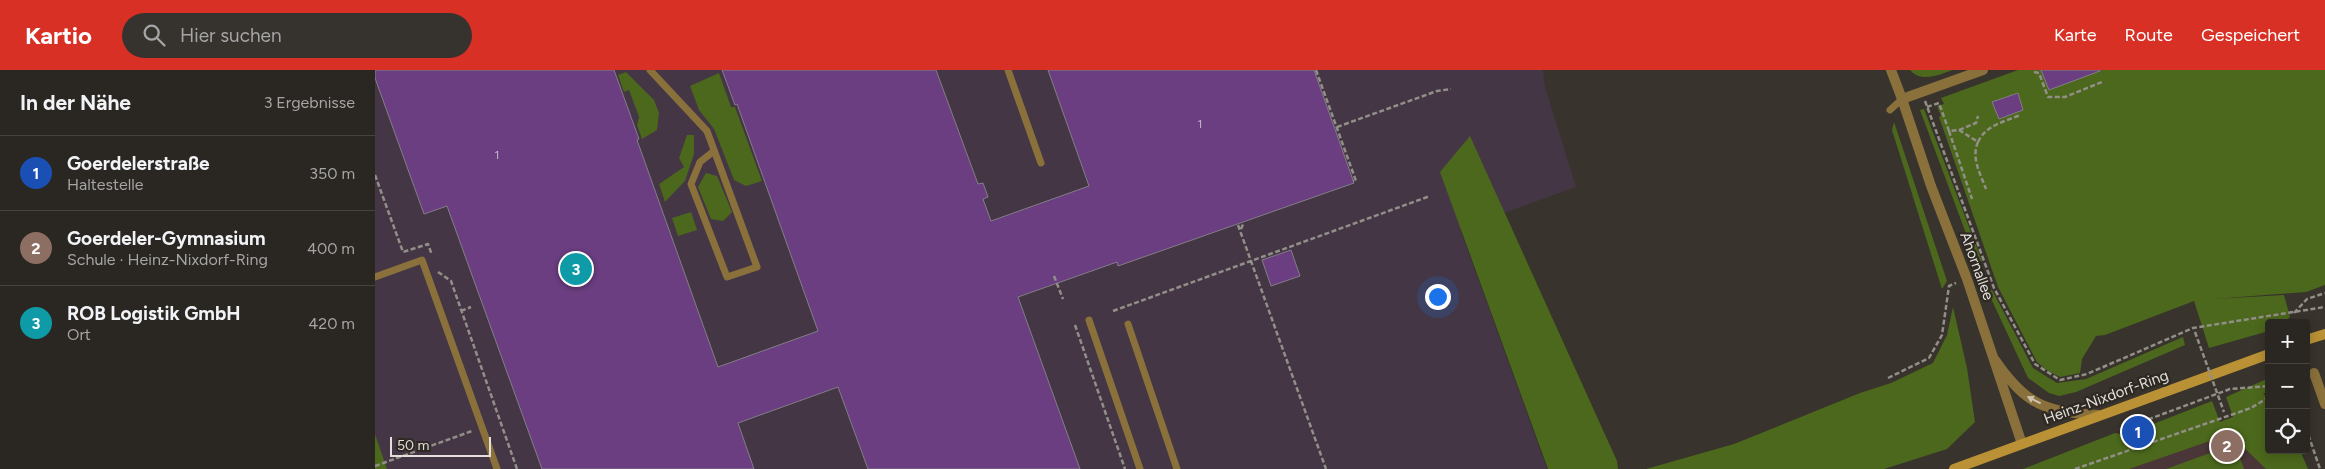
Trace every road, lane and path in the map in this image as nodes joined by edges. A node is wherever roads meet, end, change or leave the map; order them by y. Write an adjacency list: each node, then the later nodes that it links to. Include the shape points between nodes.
1 (650, 70): 19 (lane, via 707,131)
2 (1007, 70): 20 (lane)
3 (1316, 70): 15 (path)
4 (1891, 70): 10 (street, Ahornallee)
5 (1983, 70): 9 (street)
6 (2034, 72): 7 (path, via 2039,73 2047,97 2065,97)
7 (2102, 82)
8 (1451, 89): 15 (path, via 1437,91)
9 (1922, 93): 10 (street); 11 (path)
10 (1902, 99): 12 (lane); 31 (street, Ahornallee)
11 (1927, 107): 17 (path, via 1939,102); 42 (path, via 1994,288 2035,364 2060,380 2087,374)
12 (1890, 110)
13 (1978, 116): 16 (path, via 1976,123)
14 (2020, 116): 18 (path, via 1989,128 1981,134)
15 (1337, 127): 21 (path, via 1356,181)
16 (1959, 130): 17 (path); 18 (path)
17 (1949, 131): 24 (path)
18 (1978, 142): 22 (path, via 1975,161)
19 (714, 151): 19 (lane, via 700,162 691,184 727,277 757,267)
20 (1041, 163)
21 (1353, 181)
22 (1986, 189)
23 (1430, 196): 28 (path)
24 (1973, 200)
25 (1244, 222): 27 (path)
26 (1239, 225): 27 (path)
27 (1240, 230): 28 (path)
28 (1251, 260): 37 (path); 64 (path)
29 (375, 276): 55 (lane, via 422,260)
30 (1054, 276): 33 (path)
31 (1967, 279): 46 (street, Ahornallee); 48 (path, via 1949,286 1942,334 1929,358)
32 (2325, 293): 38 (path, via 2307,299)
33 (1063, 300)
34 (471, 307): 36 (path)
35 (2325, 308): 38 (path)
36 (461, 311)
37 (1113, 311)
38 (2293, 314): 42 (path)
39 (1089, 320): 62 (lane)
40 (1128, 324): 63 (lane)
41 (1075, 325): 61 (path)
42 (2194, 330): 53 (path, bridge)
43 (2325, 334): 44 (main road)
44 (2310, 339)
45 (2265, 355): 52 (main road, Heinz-Nixdorf-Ring)
46 (1995, 360): 52 (street, one-way to 46, via 2063,413 2028,398 2012,385); 58 (street, Ahornallee)
47 (2314, 373): 51 (street)
48 (1888, 378)
49 (2265, 386): 56 (path, via 2230,389)
50 (2265, 399): 53 (path)
51 (2325, 404)
52 (2098, 415): 58 (main road, Heinz-Nixdorf-Ring)
53 (2226, 416): 66 (path)
54 (500, 421): 55 (path)
55 (482, 428): 59 (path); 60 (lane)
56 (2120, 430)
57 (2310, 440): 67 (path)
58 (2022, 444): 65 (main road, Heinz-Nixdorf-Ring)
59 (375, 466)
60 (497, 469)
61 (1125, 469)
62 (1141, 469)
63 (1177, 469)
64 (1325, 469)
65 (1954, 469)
66 (2075, 469)
67 (2320, 469)

